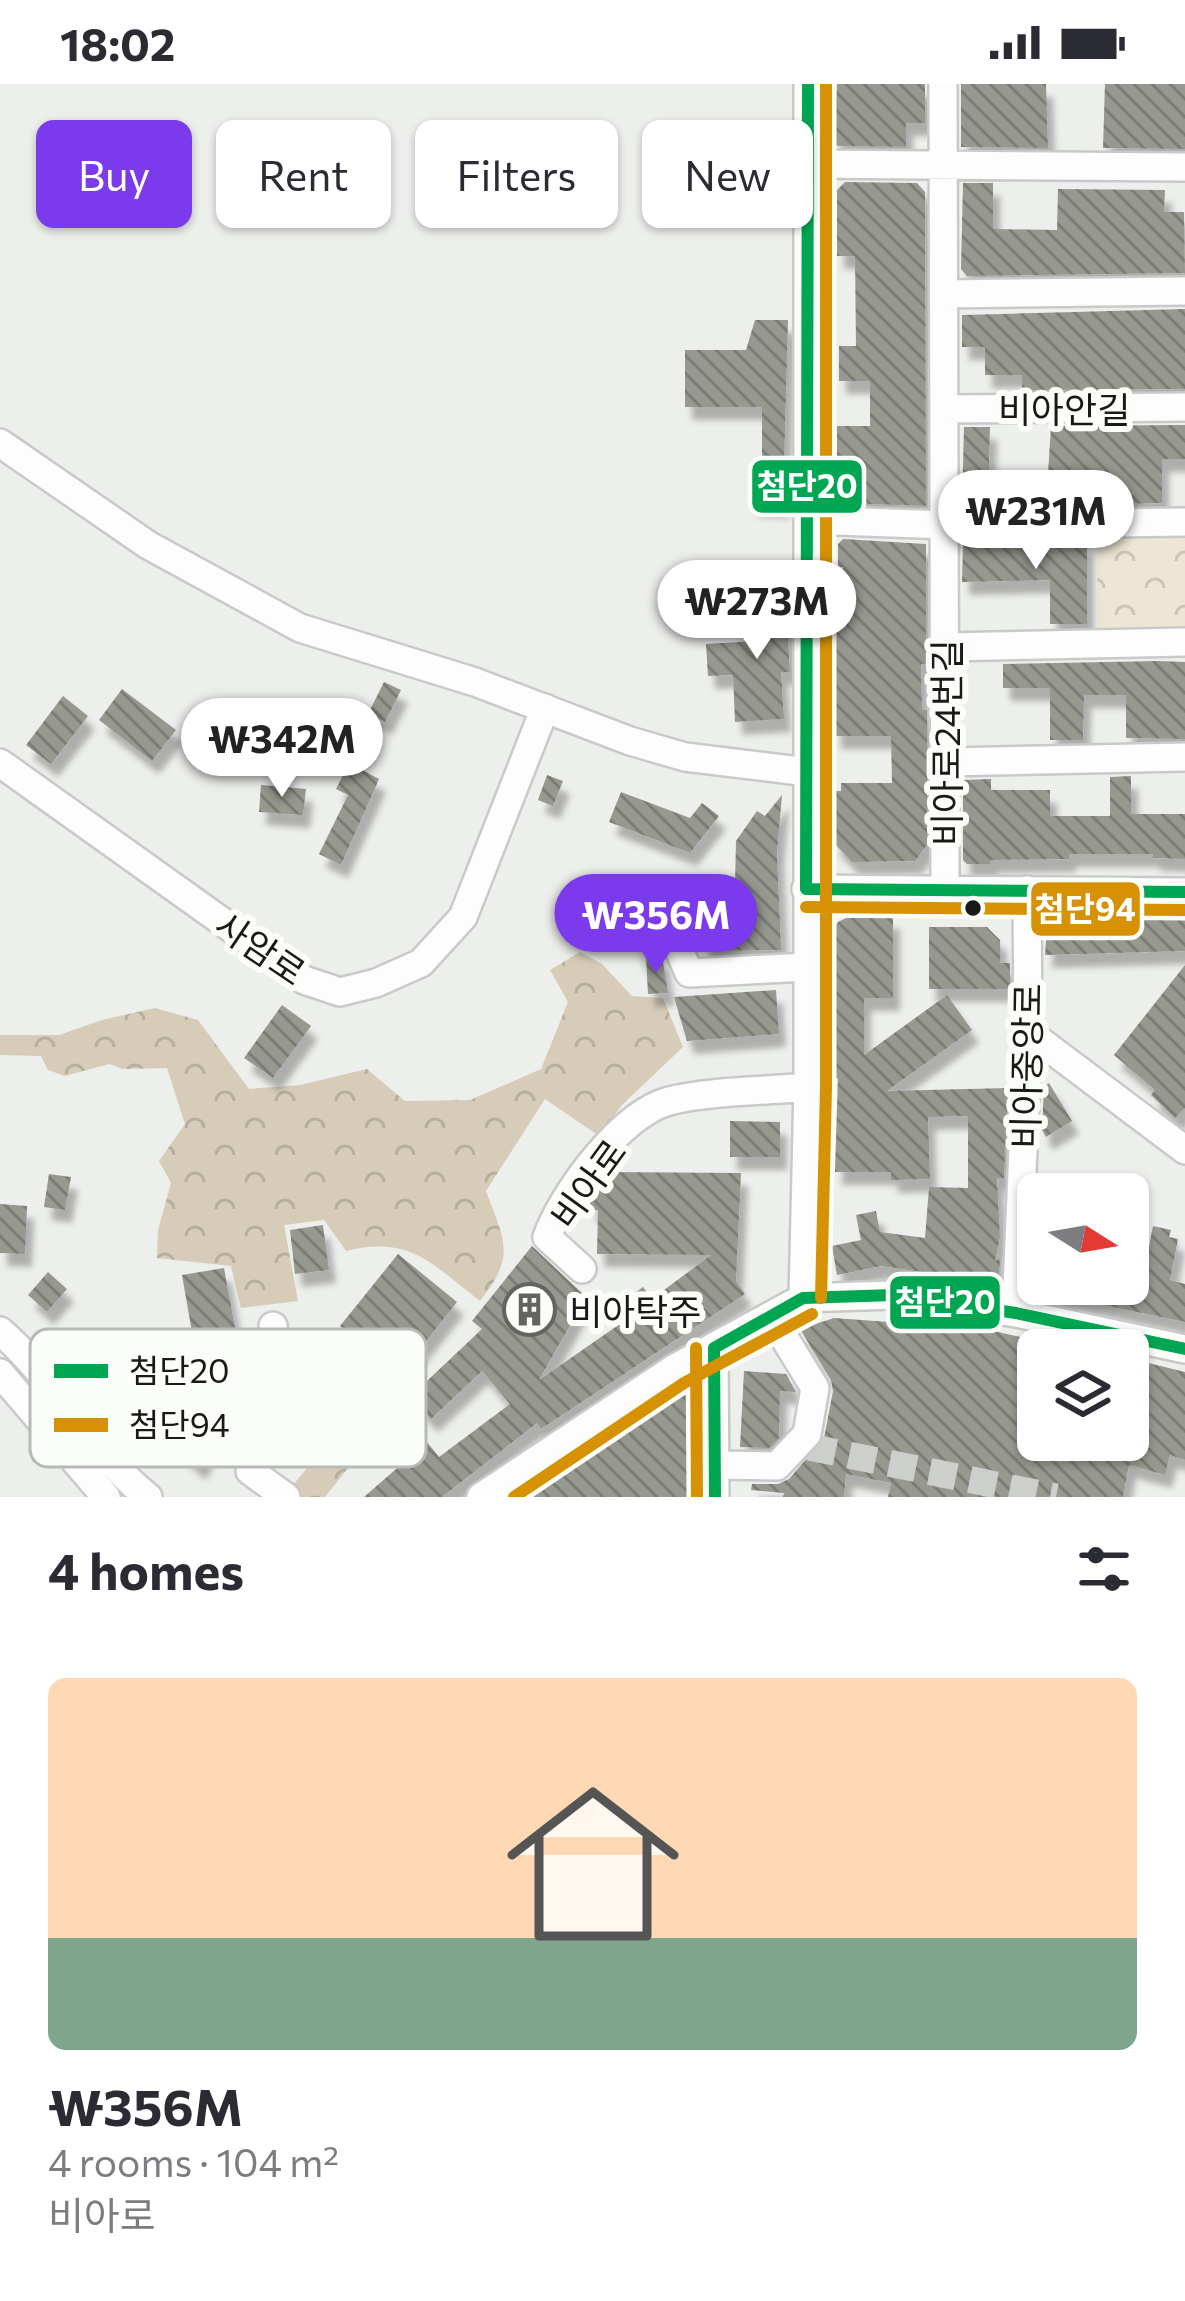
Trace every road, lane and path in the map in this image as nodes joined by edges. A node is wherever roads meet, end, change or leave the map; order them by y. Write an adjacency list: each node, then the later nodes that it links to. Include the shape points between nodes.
1 (808, 84): 3 (street)
2 (943, 84): 5 (street, 비아로24번길)
3 (808, 120)
4 (813, 164): 5 (street)
5 (945, 166): 6 (street); 9 (street, 비아로24번길)
6 (1185, 167)
7 (809, 228): 13 (street)
8 (1185, 291): 9 (street)
9 (945, 294): 11 (street, 비아로24번길)
10 (1185, 406): 11 (street, 비아안길)
11 (944, 409): 15 (street, 비아로24번길)
12 (0, 443): 18 (street, via 148,545 300,628)
13 (809, 520): 15 (street); 22 (street)
14 (1185, 522): 15 (street)
15 (947, 525): 17 (street, 비아로24번길)
16 (1185, 642): 17 (street)
17 (946, 647): 20 (street, 비아로24번길)
18 (545, 708): 21 (street, 사암로, via 463,917 421,963 340,992 304,980); 22 (street, via 686,758)
19 (1185, 757): 20 (street)
20 (946, 761): 23 (street, 비아로24번길)
21 (0, 763)
22 (808, 772): 24 (street)
23 (945, 889): 24 (street); 25 (street)
24 (806, 890): 28 (street)
25 (1027, 890): 26 (street); 29 (street, 비아중앙로)
26 (1185, 892)
27 (614, 925): 28 (street, via 674,938 689,973)
28 (808, 967): 30 (street)
29 (1028, 1032): 31 (street); 34 (street, 비아중앙로)
30 (808, 1087): 32 (street, 비아로, via 666,1102 634,1122 603,1149 551,1226 548,1238); 33 (street)
31 (1185, 1150)
32 (582, 1269)
33 (803, 1298): 34 (street, via 893,1295); 35 (street)
34 (1016, 1313): 40 (street)
35 (771, 1316): 39 (street); 44 (street, via 815,1388 804,1446 777,1466)
36 (274, 1326): 37 (street)
37 (274, 1329)
38 (0, 1331): 41 (street)
39 (715, 1348): 44 (street); 51 (street)
40 (1185, 1349)
41 (30, 1361)
42 (0, 1373): 43 (street)
43 (30, 1408)
44 (716, 1465): 52 (street)
45 (80, 1467): 48 (street)
46 (120, 1467): 49 (street)
47 (254, 1467): 50 (street, via 250,1472)
48 (106, 1497)
49 (148, 1497)
50 (286, 1497)
51 (481, 1497)
52 (715, 1497)

